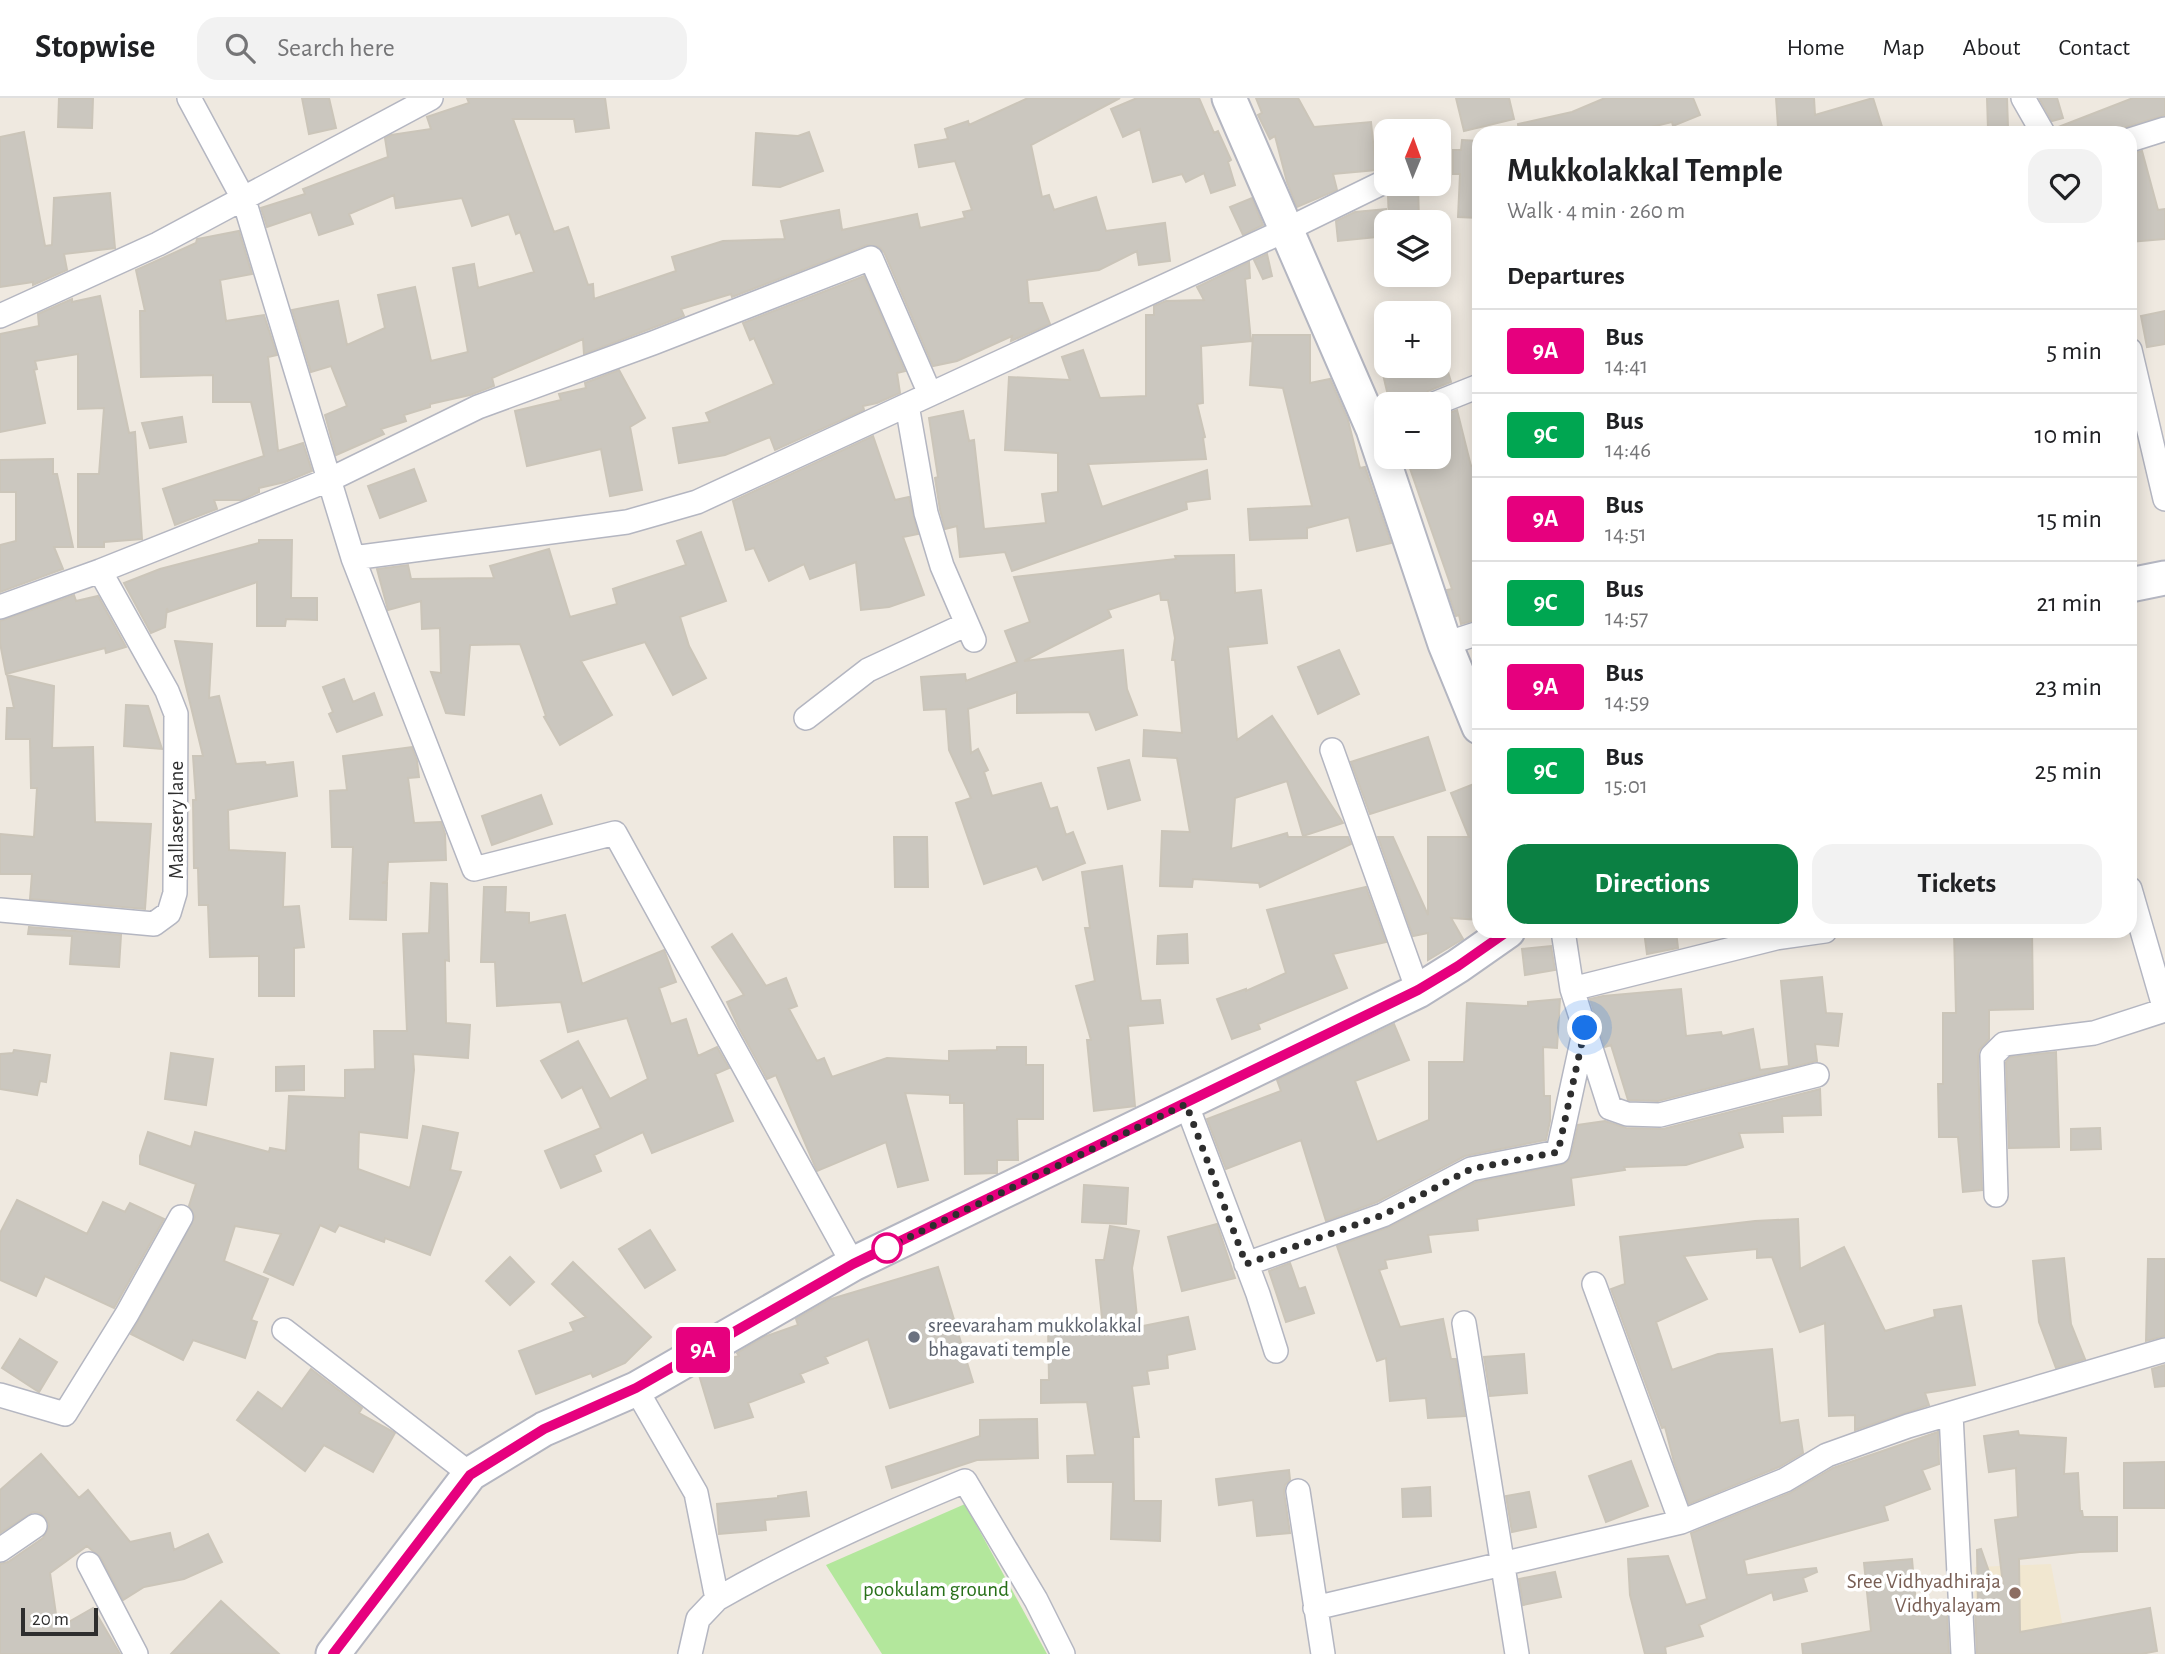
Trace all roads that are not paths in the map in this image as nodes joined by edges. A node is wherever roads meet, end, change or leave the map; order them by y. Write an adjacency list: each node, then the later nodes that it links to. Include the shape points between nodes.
1 (189, 98): 9 (street)
2 (431, 98): 9 (street)
3 (1229, 98): 10 (main road)
4 (2024, 98): 5 (street)
5 (2039, 126)
6 (2165, 129): 7 (street)
7 (2137, 138)
8 (1374, 187): 10 (street)
9 (244, 200): 11 (street); 19 (street)
10 (1288, 229): 13 (street); 17 (main road)
11 (0, 316)
12 (1472, 389): 14 (street)
13 (930, 394): 15 (street); 19 (street, via 871,258 478,407)
14 (1451, 397)
15 (907, 405): 21 (street, via 698,502 626,522); 29 (street, via 926,513 942,566 971,632 868,670)
16 (2137, 408): 20 (street)
17 (1374, 413)
18 (1393, 469): 27 (main road)
19 (331, 479): 21 (street); 22 (street)
20 (2165, 499)
21 (353, 558): 44 (street, via 474,869 615,834)
22 (100, 571): 25 (street); 31 (street, Mallasery lane, via 176,714 175,893 169,913 154,924)
23 (2165, 579): 24 (main road)
24 (2137, 584)
25 (0, 607)
26 (1472, 635): 27 (street)
27 (1445, 644): 28 (main road)
28 (1472, 710)
29 (806, 718)
30 (1332, 750): 37 (street)
31 (0, 910)
32 (2137, 914): 38 (street)
33 (1498, 938): 37 (main road)
34 (1564, 938): 36 (street)
35 (1776, 938): 36 (street)
36 (1572, 989): 39 (street)
37 (1418, 990): 41 (main road)
38 (2165, 1010): 42 (street, via 2094,1033 2004,1044 1992,1056)
39 (1585, 1028): 40 (street, via 1610,1108 1627,1114 1660,1115); 45 (street, via 1558,1152 1471,1169 1383,1215)
40 (1817, 1075)
41 (1186, 1104): 44 (main road); 45 (street)
42 (1996, 1195)
43 (181, 1217): 52 (street, via 65,1415)
44 (853, 1264): 51 (main road)
45 (1246, 1264): 50 (street)
46 (1594, 1284): 56 (street)
47 (1464, 1323): 59 (street)
48 (284, 1330): 54 (street)
49 (2165, 1350): 53 (street)
50 (1276, 1351)
51 (636, 1388): 54 (main road, via 544,1429); 61 (street, via 696,1493)
52 (0, 1395)
53 (1951, 1415): 56 (street, via 1827,1455 1785,1480); 69 (street)
54 (470, 1475): 64 (main road)
55 (1298, 1492): 62 (street)
56 (1681, 1522): 59 (street)
57 (35, 1526): 58 (street)
58 (0, 1550)
59 (1502, 1563): 62 (street); 68 (street)
60 (89, 1564): 63 (street)
61 (717, 1599): 65 (street, via 698,1619); 66 (street, via 867,1521 965,1481)
62 (1315, 1608): 67 (street)
63 (136, 1654)
64 (333, 1654)
65 (690, 1654)
66 (1063, 1654)
67 (1323, 1654)
68 (1517, 1654)
69 (1963, 1654)

